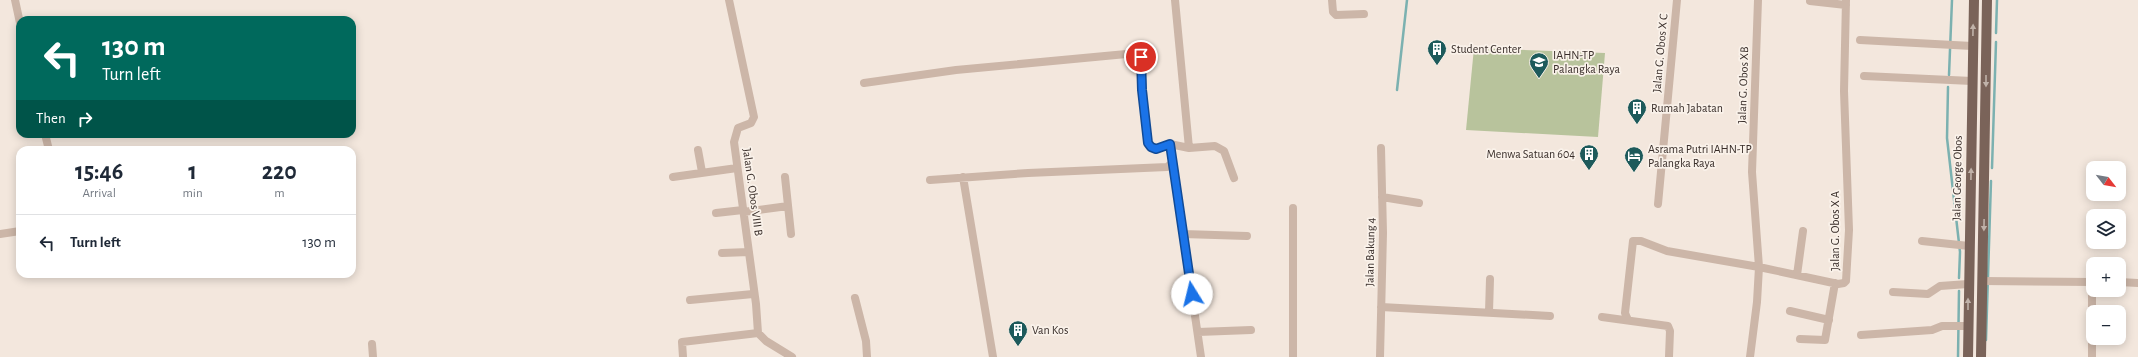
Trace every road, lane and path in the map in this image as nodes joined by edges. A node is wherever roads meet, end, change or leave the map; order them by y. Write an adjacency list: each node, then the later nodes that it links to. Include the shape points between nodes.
1 (15, 0): 12 (street)
2 (729, 0): 23 (street, Jalan G. Obos VIII B, via 754,117 750,123 738,128 735,136)
3 (1175, 0): 19 (street)
4 (1332, 0): 11 (street, via 1333,12 1336,15)
5 (1678, 0): 32 (street, Jalan G. Obos X C)
6 (1758, 0): 47 (street, Jalan G. Obos XB, via 1752,172)
7 (1974, 0): 14 (main road, Jalan George Obos, one-way to 7)
8 (1987, 0): 50 (main road, one-way to 50)
9 (1810, 1): 10 (street)
10 (1846, 3): 53 (street, Jalan G. Obos X A, via 1844,91 1848,266 1846,281 1842,284)
11 (1364, 14)
12 (18, 16)
13 (1860, 40): 14 (street)
14 (1972, 46): 16 (main road, Jalan George Obos)
15 (1864, 76): 16 (street)
16 (1972, 81): 44 (main road, Jalan George Obos, one-way to 16)
17 (864, 83): 18 (street, via 956,70 1134,52 1141,57 1148,143 1156,149)
18 (1170, 144): 19 (street); 22 (street)
19 (1189, 148): 28 (street, via 1215,146 1224,151)
20 (1381, 148): 30 (street, Jalan Bakung 4)
21 (698, 150): 24 (street)
22 (1172, 163): 27 (street, via 1166,167); 41 (street)
23 (737, 168): 24 (street); 35 (street, Jalan G. Obos VIII B)
24 (702, 172): 25 (street)
25 (673, 177)
26 (785, 177): 33 (street)
27 (963, 177): 29 (street); 79 (street)
28 (1234, 178)
29 (930, 180)
30 (1382, 197): 31 (street); 61 (street, Jalan Bakung 4)
31 (1420, 203)
32 (1658, 204)
33 (788, 206): 35 (street); 40 (street)
34 (1293, 208): 81 (street)
35 (743, 211): 36 (street); 45 (street, Jalan G. Obos VIII B)
36 (716, 213)
37 (1803, 231): 48 (street)
38 (16, 232): 39 (street)
39 (0, 234)
40 (791, 234)
41 (1183, 234): 42 (street); 70 (street)
42 (1247, 236)
43 (1922, 241): 44 (street)
44 (1969, 246): 55 (main road, Jalan George Obos)
45 (749, 252): 46 (street); 57 (street, Jalan G. Obos VIII B)
46 (722, 253)
47 (1759, 267): 48 (street, Jalan G. Obos X A); 66 (street, Jalan G. Obos X A, via 1667,251 1641,241 1633,241 1625,313); 84 (street)
48 (1797, 275): 53 (street, Jalan G. Obos X A)
49 (1490, 279): 63 (street)
50 (1983, 281): 51 (street); 86 (main road)
51 (2086, 282)
52 (2126, 282): 54 (street)
53 (1835, 283): 67 (street)
54 (2138, 283)
55 (1968, 284): 56 (street, via 1940,286 1928,294); 68 (main road, Jalan George Obos, one-way to 55)
56 (1893, 292)
57 (754, 294): 60 (street); 71 (street, Jalan G. Obos VIII B)
58 (2092, 297): 87 (street)
59 (855, 298): 78 (street)
60 (690, 300)
61 (1381, 307): 63 (street); 82 (street, Jalan Bakung 4)
62 (1790, 311): 67 (street)
63 (1491, 312): 64 (street)
64 (1550, 316)
65 (1602, 317): 66 (street)
66 (1628, 320): 83 (street, via 1669,327)
67 (1829, 320): 73 (street, via 1825,340)
68 (1968, 326): 72 (street, via 1942,326 1932,330); 85 (main road, Jalan George Obos)
69 (1251, 330): 70 (street)
70 (1198, 332): 80 (street)
71 (758, 333): 76 (street, via 682,342); 77 (street)
72 (1861, 335)
73 (1800, 339)
74 (372, 344): 75 (street)
75 (373, 357)
76 (683, 357)
77 (792, 357)
78 (868, 357)
79 (992, 357)
80 (1201, 357)
81 (1293, 357)
82 (1380, 357)
83 (1669, 357)
84 (1750, 357)
85 (1968, 357)
86 (1981, 357)
87 (2092, 357)

